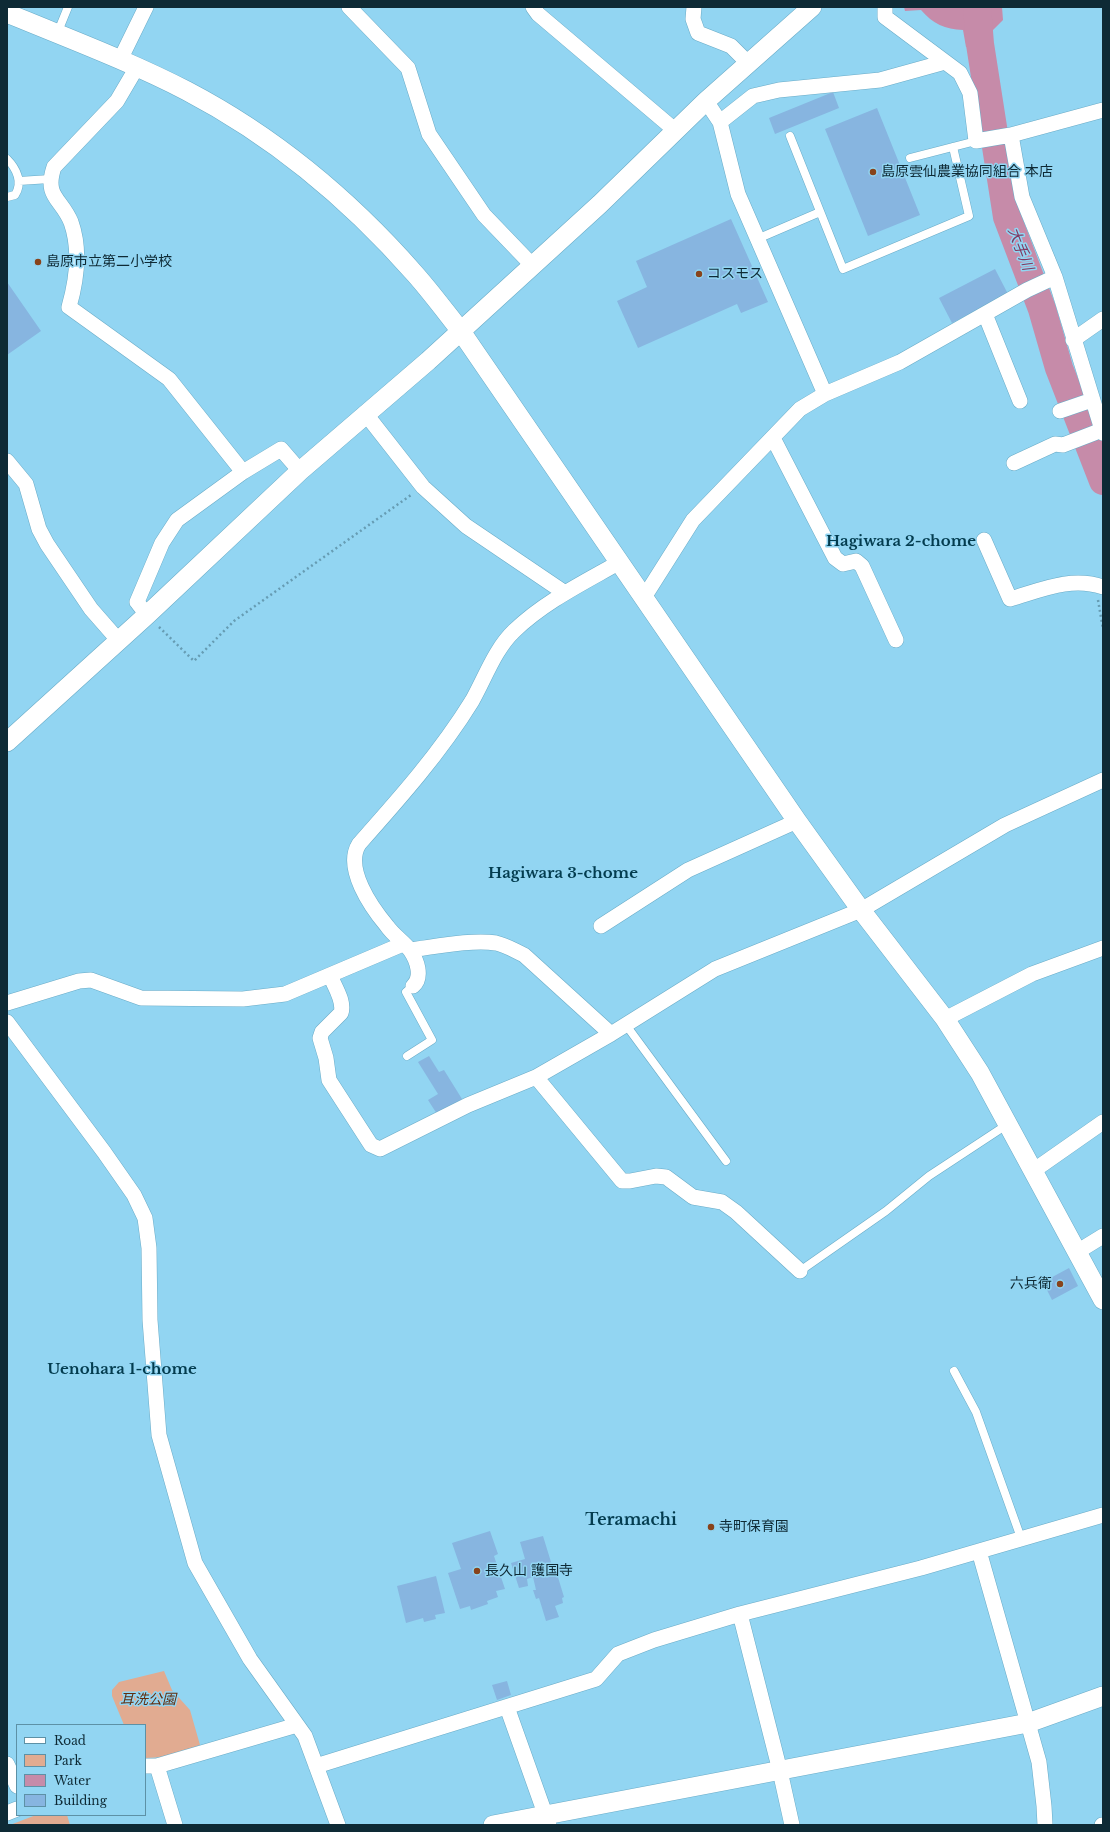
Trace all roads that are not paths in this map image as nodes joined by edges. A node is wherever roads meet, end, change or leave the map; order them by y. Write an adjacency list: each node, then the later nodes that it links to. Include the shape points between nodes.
1 (68, 7): 9 (lane)
2 (146, 7): 11 (street)
3 (349, 7): 28 (street, via 408,68 429,134 484,215)
4 (533, 7): 16 (street, via 538,14)
5 (694, 7): 12 (street, via 693,19 698,33 731,46)
6 (811, 8): 12 (street)
7 (885, 12): 10 (street)
8 (7, 13): 9 (street)
9 (57, 34): 11 (street)
10 (945, 62): 15 (street, via 880,80 779,90 753,96); 19 (street, via 960,73 970,93)
11 (129, 63): 23 (street, via 117,101 54,167); 32 (street, via 221,110 299,164 378,235 415,274)
12 (748, 63): 13 (street)
13 (706, 101): 15 (street); 16 (street)
14 (1103, 110): 17 (street)
15 (720, 122): 27 (street, via 738,194)
16 (676, 131): 28 (street)
17 (1008, 135): 19 (street); 29 (street, via 1022,197)
18 (790, 136): 26 (lane)
19 (980, 141): 20 (lane)
20 (953, 147): 21 (lane); 26 (lane, via 969,216 843,269)
21 (910, 158)
22 (7, 159): 24 (lane, via 14,166)
23 (50, 179): 24 (lane); 44 (street, via 51,192 70,221 76,243 76,283 69,307 168,379)
24 (19, 181): 25 (lane, via 19,189 15,195)
25 (7, 197)
26 (820, 212): 27 (lane)
27 (757, 239): 34 (street)
28 (532, 265): 32 (street)
29 (1053, 278): 30 (street); 33 (street)
30 (985, 314): 34 (street, via 900,362); 35 (street)
31 (1103, 319): 33 (street)
32 (460, 330): 38 (street, via 428,361); 46 (street)
33 (1073, 340): 36 (street)
34 (825, 394): 40 (street, via 800,409)
35 (1020, 401)
36 (1089, 401): 37 (street); 39 (street)
37 (1063, 410)
38 (366, 413): 43 (street); 48 (street, via 423,487 466,526)
39 (1100, 432): 42 (street, via 1063,445 1055,444)
40 (772, 438): 49 (street, via 692,520); 51 (street, via 835,558 843,564 856,561 862,566)
41 (7, 461): 52 (street, via 26,484 39,529 47,544 91,609)
42 (1014, 463)
43 (300, 471): 44 (street, via 281,449); 50 (street)
44 (243, 472): 50 (street, via 189,510 170,528 137,602)
45 (984, 540): 47 (street, via 1010,599 1062,583 1080,582)
46 (618, 563): 48 (street); 49 (street)
47 (1101, 586)
48 (564, 593): 58 (street, via 513,632 500,649 471,701 404,795 354,852 354,863 362,888 386,926)
49 (643, 599): 55 (street)
50 (147, 615): 52 (street)
51 (896, 640)
52 (119, 641): 53 (street)
53 (7, 742)
54 (1103, 780): 56 (street, via 1005,826)
55 (797, 821): 56 (street); 57 (street, via 688,870)
56 (861, 910): 63 (street); 65 (street, via 715,970)
57 (601, 926)
58 (406, 947): 60 (street); 61 (street, via 418,969 419,977); 66 (street, via 481,942 510,948 524,955)
59 (1103, 948): 63 (street, via 1032,974)
60 (330, 975): 62 (street, via 285,994 243,999 141,998 91,980); 68 (street, via 342,1009 322,1032 320,1038 326,1058 327,1075 371,1145 377,1149 468,1105)
61 (413, 986): 67 (lane, via 406,992 432,1040)
62 (7, 1003)
63 (945, 1019): 70 (street, via 980,1073)
64 (7, 1022): 85 (street, via 104,1152 134,1195 145,1218 149,1248 150,1320 159,1435 196,1563 250,1659)
65 (626, 1025): 66 (street); 71 (lane)
66 (612, 1034): 68 (street)
67 (407, 1056)
68 (536, 1077): 75 (street, via 622,1181 666,1177 693,1197 722,1202)
69 (1103, 1122): 72 (street)
70 (1008, 1124): 72 (street); 75 (lane, via 929,1176 886,1211)
71 (726, 1161)
72 (1033, 1171): 74 (street)
73 (1103, 1236): 74 (street)
74 (1077, 1252): 76 (street)
75 (800, 1271)
76 (1103, 1300)
77 (954, 1371): 79 (lane, via 976,1412)
78 (1103, 1515): 79 (street)
79 (1022, 1538): 80 (street)
80 (979, 1550): 81 (street, via 921,1568); 84 (street)
81 (740, 1614): 83 (street, via 654,1640 618,1654 596,1680); 89 (street)
82 (1103, 1696): 84 (street)
83 (507, 1707): 88 (street); 91 (street)
84 (1028, 1723): 89 (street); 96 (street, via 1038,1762)
85 (297, 1725): 87 (street); 88 (street, via 305,1736)
86 (7, 1764): 90 (street)
87 (151, 1766): 92 (street)
88 (316, 1766): 93 (street)
89 (780, 1771): 91 (street); 95 (street)
90 (16, 1784)
91 (547, 1820): 94 (street)
92 (175, 1825)
93 (338, 1825)
94 (493, 1825)
95 (792, 1825)
96 (1045, 1825)

